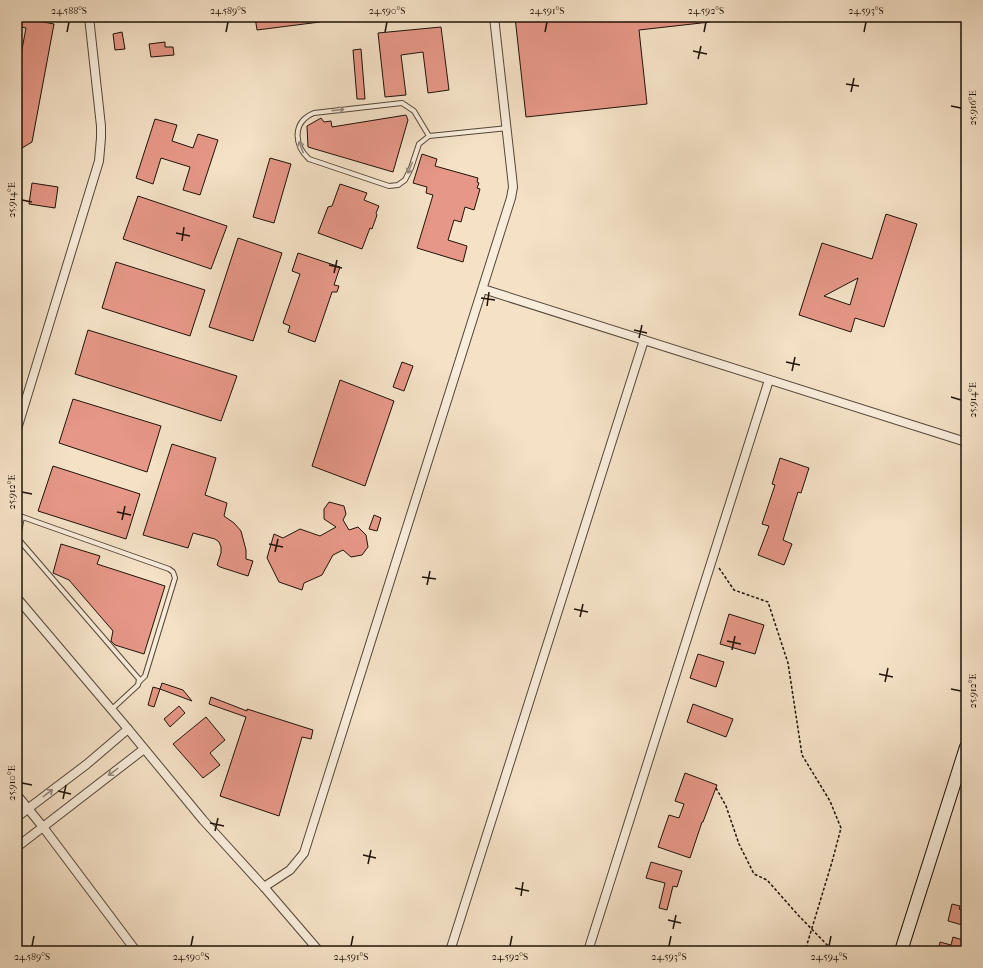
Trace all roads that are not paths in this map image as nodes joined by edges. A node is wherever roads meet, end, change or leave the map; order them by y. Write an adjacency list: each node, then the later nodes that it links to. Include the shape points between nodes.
1 (89, 17): 8 (street, via 100,126 99,161)
2 (494, 17): 3 (street)
3 (508, 128): 4 (lane); 5 (street, via 513,187)
4 (430, 136): 4 (lane, one-way to 4, via 419,144 405,180 398,186 389,186 309,159 301,149 298,133 299,126 307,115 402,103 414,111)
5 (483, 289): 6 (street); 23 (street, via 304,853 290,870)
6 (644, 340): 7 (street); 26 (street)
7 (769, 380): 9 (street); 27 (street)
8 (17, 429)
9 (966, 442)
10 (17, 515): 11 (lane)
11 (22, 517): 13 (lane, via 18,537 20,541); 13 (lane, via 173,572 175,578 145,676)
12 (17, 598): 14 (street)
13 (139, 682): 14 (lane, via 134,690)
14 (112, 709): 15 (street)
15 (128, 729): 17 (street); 19 (street, one-way to 15, via 87,764)
16 (966, 747): 28 (main road)
17 (144, 749): 21 (street, one-way to 21); 23 (street)
18 (17, 795): 19 (street)
19 (27, 808): 20 (street); 21 (street)
20 (17, 817)
21 (43, 827): 22 (street); 24 (street)
22 (17, 847)
23 (264, 887): 25 (street)
24 (136, 951)
25 (319, 951)
26 (450, 951)
27 (588, 951)
28 (901, 951)

